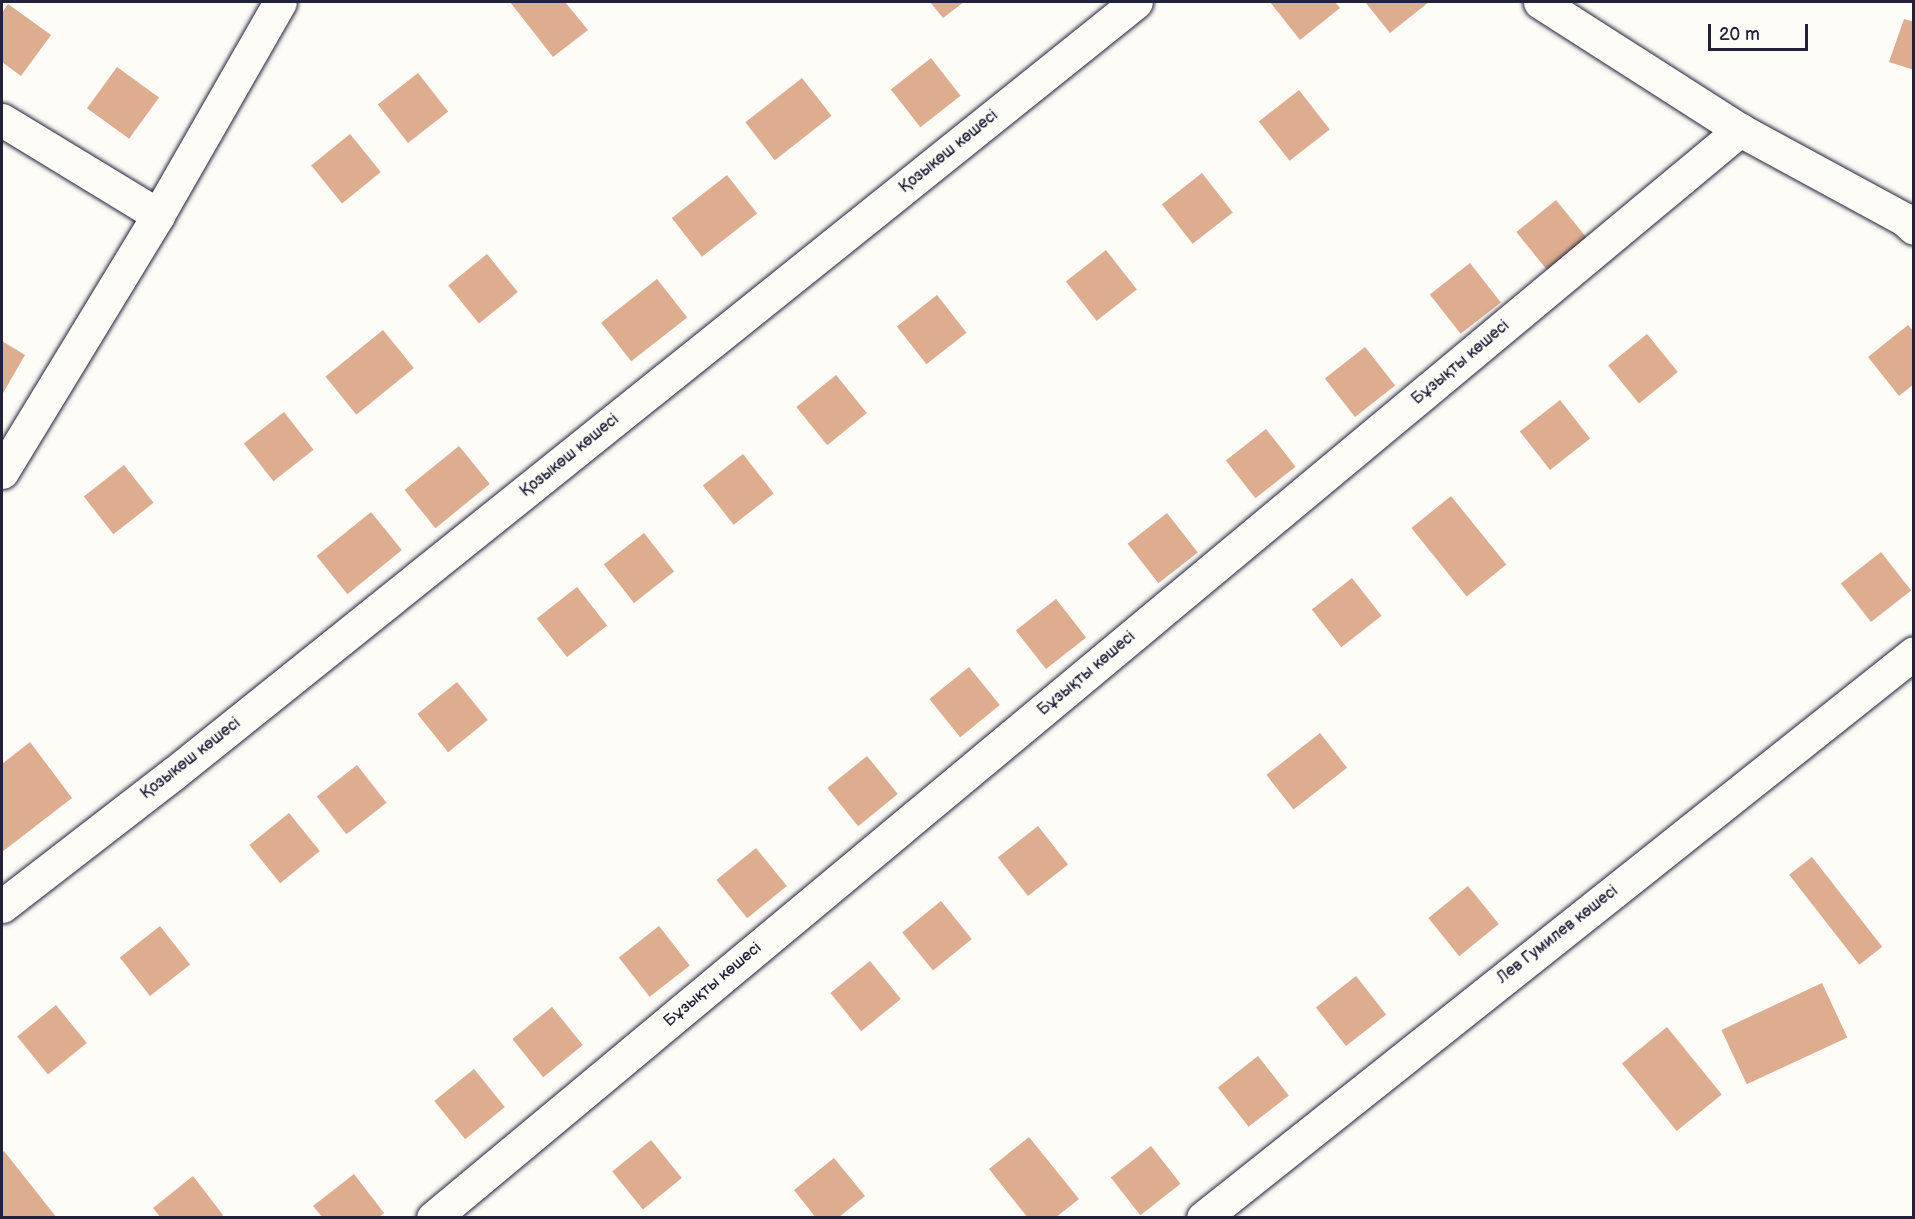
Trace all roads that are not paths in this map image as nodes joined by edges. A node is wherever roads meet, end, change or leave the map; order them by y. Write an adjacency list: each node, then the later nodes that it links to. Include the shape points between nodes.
1 (280, 2): 6 (street)
2 (1136, 2): 10 (street, Қозыкөш көшесі, via 183,766)
3 (1540, 2): 5 (street)
4 (2, 120): 6 (street)
5 (1740, 130): 7 (street); 11 (street, Бұзықты көшесі)
6 (158, 215): 8 (street)
7 (1910, 215)
8 (2, 472)
9 (1914, 654): 12 (street, Лев Гумилев көшесі)
10 (2, 906)
11 (434, 1218)
12 (1203, 1218)

